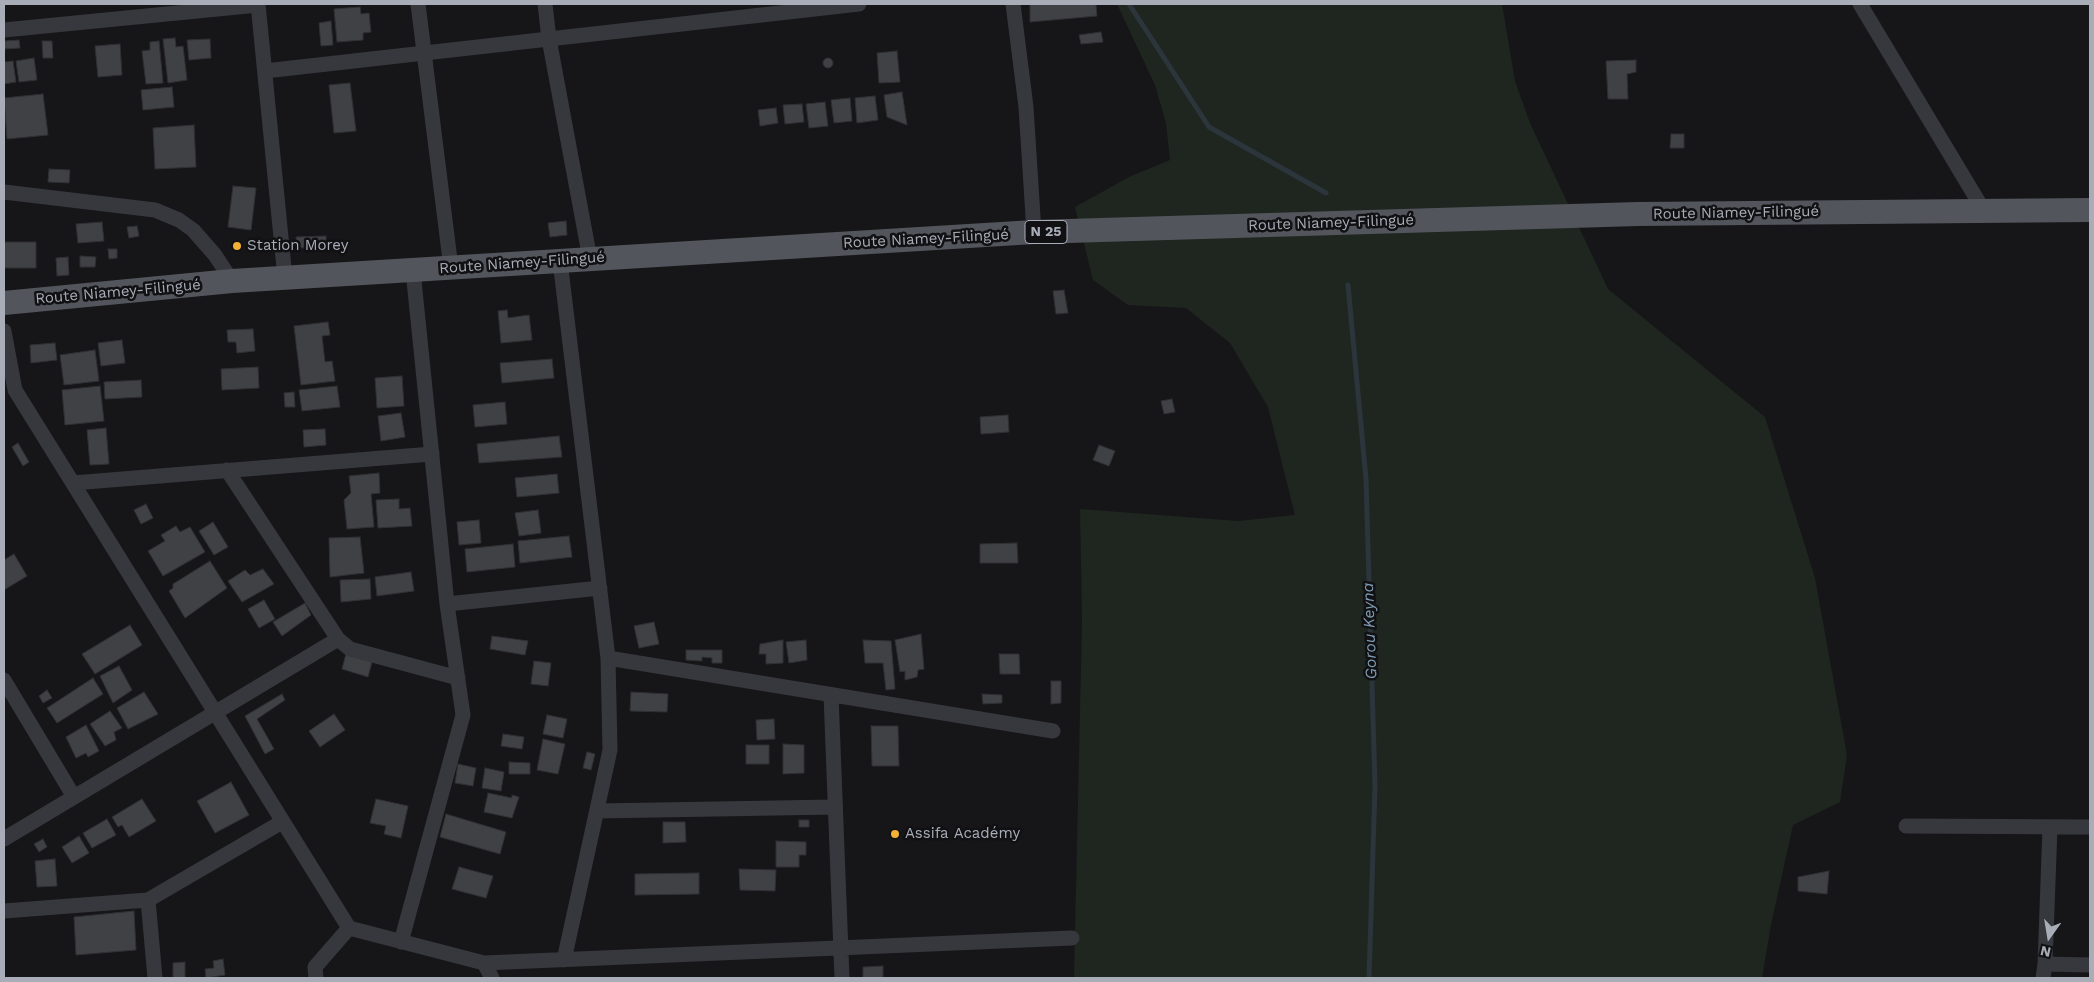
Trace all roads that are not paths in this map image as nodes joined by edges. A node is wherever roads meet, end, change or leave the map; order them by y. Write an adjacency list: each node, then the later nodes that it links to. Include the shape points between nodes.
1 (258, 4): 7 (street); 10 (street)
2 (418, 4): 9 (street)
3 (545, 4): 8 (street)
4 (859, 4): 8 (street)
5 (1013, 4): 14 (street, via 1026,107)
6 (1860, 4): 13 (street)
7 (4, 30)
8 (549, 39): 9 (street); 15 (street)
9 (423, 53): 10 (street); 17 (street)
10 (265, 72): 19 (street)
11 (4, 192): 20 (street, via 155,210 193,230)
12 (2090, 210): 13 (main road, Route Niamey-Filingué / N 25)
13 (1984, 211): 14 (main road, Route Niamey-Filingué / N 25, via 1638,214)
14 (1034, 232): 15 (main road, Route Niamey-Filingué / N 25)
15 (590, 259): 16 (main road, Route Niamey-Filingué / N 25)
16 (560, 261): 17 (main road, Route Niamey-Filingué / N 25); 26 (street)
17 (451, 268): 18 (main road, Route Niamey-Filingué / N 25)
18 (413, 271): 19 (main road, Route Niamey-Filingué / N 25); 23 (street)
19 (285, 278): 20 (main road, Route Niamey-Filingué / N 25)
20 (232, 281): 21 (main road, Route Niamey-Filingué / N 25)
21 (4, 303)
22 (4, 331): 25 (street, via 15,390)
23 (432, 454): 24 (street); 27 (street)
24 (227, 470): 25 (street); 28 (street)
25 (72, 483): 33 (street)
26 (600, 588): 27 (street); 29 (street)
27 (447, 604): 30 (street)
28 (338, 639): 30 (street, via 350,649); 33 (street)
29 (608, 658): 32 (street); 37 (street, via 610,750)
30 (458, 678): 47 (street, via 463,714)
31 (4, 680): 35 (street)
32 (831, 695): 34 (street); 36 (street)
33 (215, 713): 35 (street); 38 (street)
34 (1052, 731)
35 (74, 797): 42 (street)
36 (835, 806): 37 (street); 48 (street)
37 (597, 811): 49 (street)
38 (282, 822): 43 (street); 45 (street)
39 (1906, 826): 40 (street)
40 (2050, 826): 41 (street); 52 (street)
41 (2090, 827)
42 (4, 839)
43 (148, 900): 44 (street); 53 (street)
44 (4, 911)
45 (348, 928): 47 (street); 54 (street, via 315,967)
46 (1072, 938): 48 (street)
47 (401, 942): 50 (street)
48 (840, 948): 49 (street); 56 (street)
49 (564, 960): 50 (street)
50 (484, 964): 55 (street)
51 (2090, 965): 52 (street)
52 (2044, 971)
53 (155, 978)
54 (316, 978)
55 (492, 978)
56 (842, 978)

